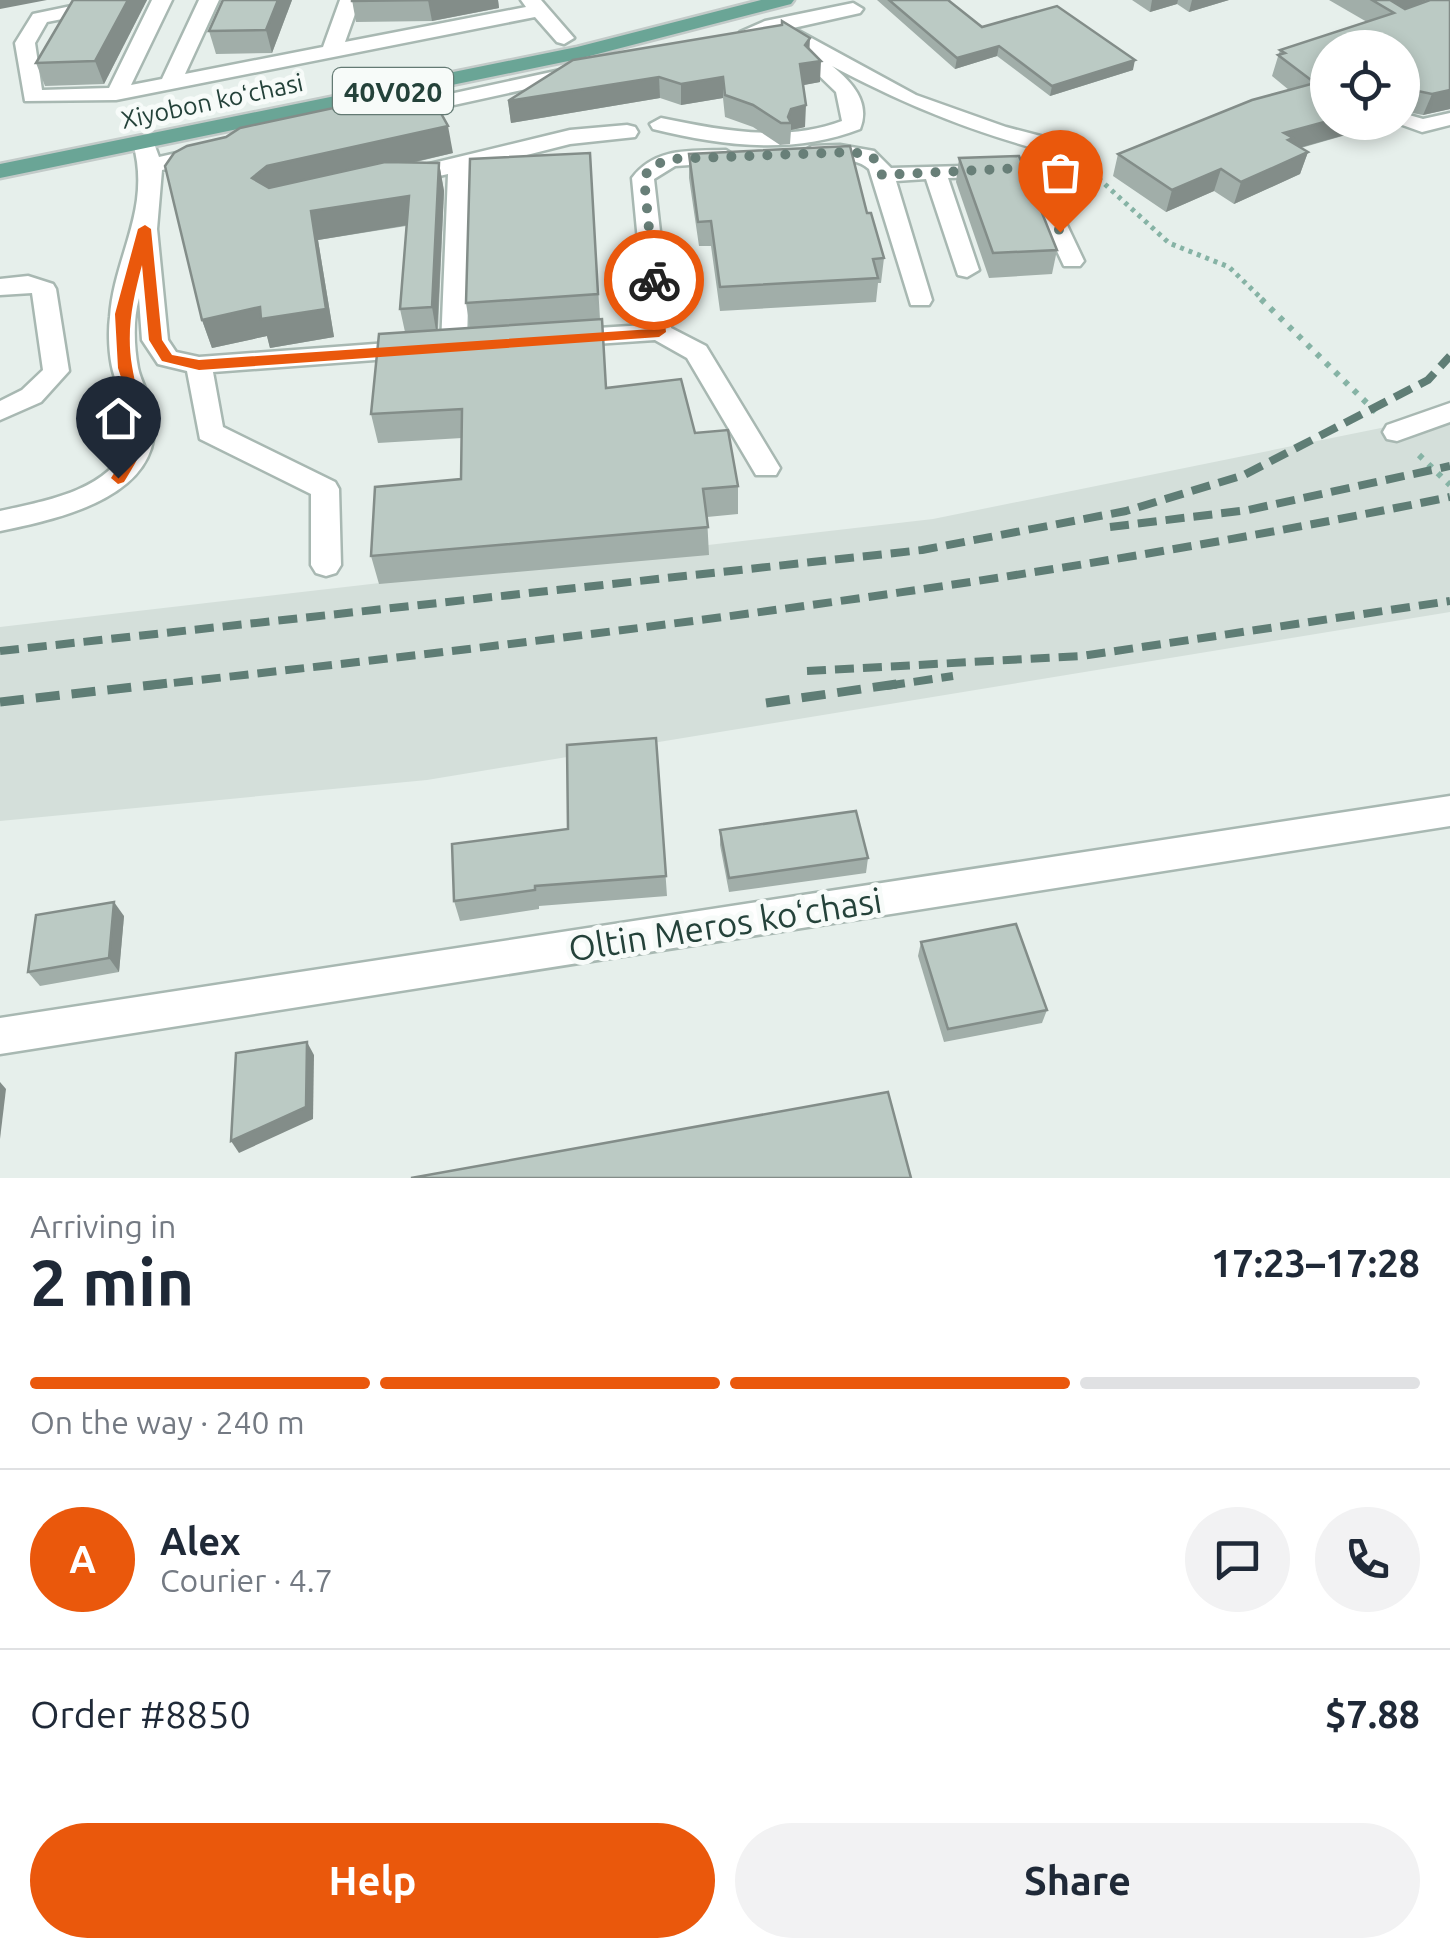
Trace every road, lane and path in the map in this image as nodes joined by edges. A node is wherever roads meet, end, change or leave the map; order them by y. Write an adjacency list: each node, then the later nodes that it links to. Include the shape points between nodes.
1 (128, 0): 16 (street, via 40,18 25,44 32,97)
2 (162, 0): 16 (street)
3 (209, 0): 15 (street)
4 (350, 0): 13 (street)
5 (716, 0): 11 (main road, Xiyobon koʻchasi / 40V020)
6 (784, 0): 9 (main road, Xiyobon koʻchasi / 40V020)
7 (535, 5): 11 (street); 13 (street)
8 (854, 8): 10 (street)
9 (744, 10): 10 (street); 12 (main road, Xiyobon koʻchasi / 40V020)
10 (767, 29): 14 (street); 20 (street, via 848,87 852,124 833,134 796,138 712,137); 25 (street, via 909,99)
11 (564, 38): 26 (main road, Xiyobon koʻchasi / 40V020)
12 (621, 42): 14 (street); 17 (main road, Xiyobon koʻchasi / 40V020)
13 (332, 51): 15 (street)
14 (638, 58): 17 (street)
15 (170, 84): 16 (street)
16 (116, 94)
17 (418, 96): 19 (street); 22 (street); 24 (main road, Xiyobon koʻchasi / 40V020)
18 (1450, 119): 21 (street)
19 (460, 123)
20 (661, 124)
21 (1420, 125)
22 (327, 127)
23 (627, 132): 28 (street, via 570,137)
24 (242, 138): 27 (street)
25 (1067, 150): 43 (path, via 1169,243 1229,267)
26 (0, 152)
27 (147, 154): 29 (main road, Xiyobon koʻchasi); 33 (street)
28 (460, 165): 32 (street); 40 (street, via 463,345)
29 (0, 170)
30 (935, 172): 31 (street); 34 (street, via 1035,173); 35 (street)
31 (882, 175): 37 (street); 38 (street, via 873,157 853,152 670,159 650,167 644,178)
32 (368, 185)
33 (145, 229): 40 (street, via 156,340 167,358); 46 (street, via 122,314 140,445 118,478 59,508)
34 (1072, 260)
35 (967, 270)
36 (0, 287): 41 (street, via 44,288 56,371 42,390)
37 (920, 300)
38 (659, 332): 39 (street); 44 (street, via 697,352)
39 (547, 340)
40 (199, 365): 47 (street, via 210,432 325,490)
41 (0, 411)
42 (1450, 412): 43 (street)
43 (1397, 432): 45 (path)
44 (766, 468)
45 (1450, 485)
46 (0, 521)
47 (326, 565)
48 (1450, 811): 49 (street, Oltin Meros koʻchasi)
49 (0, 1036)

